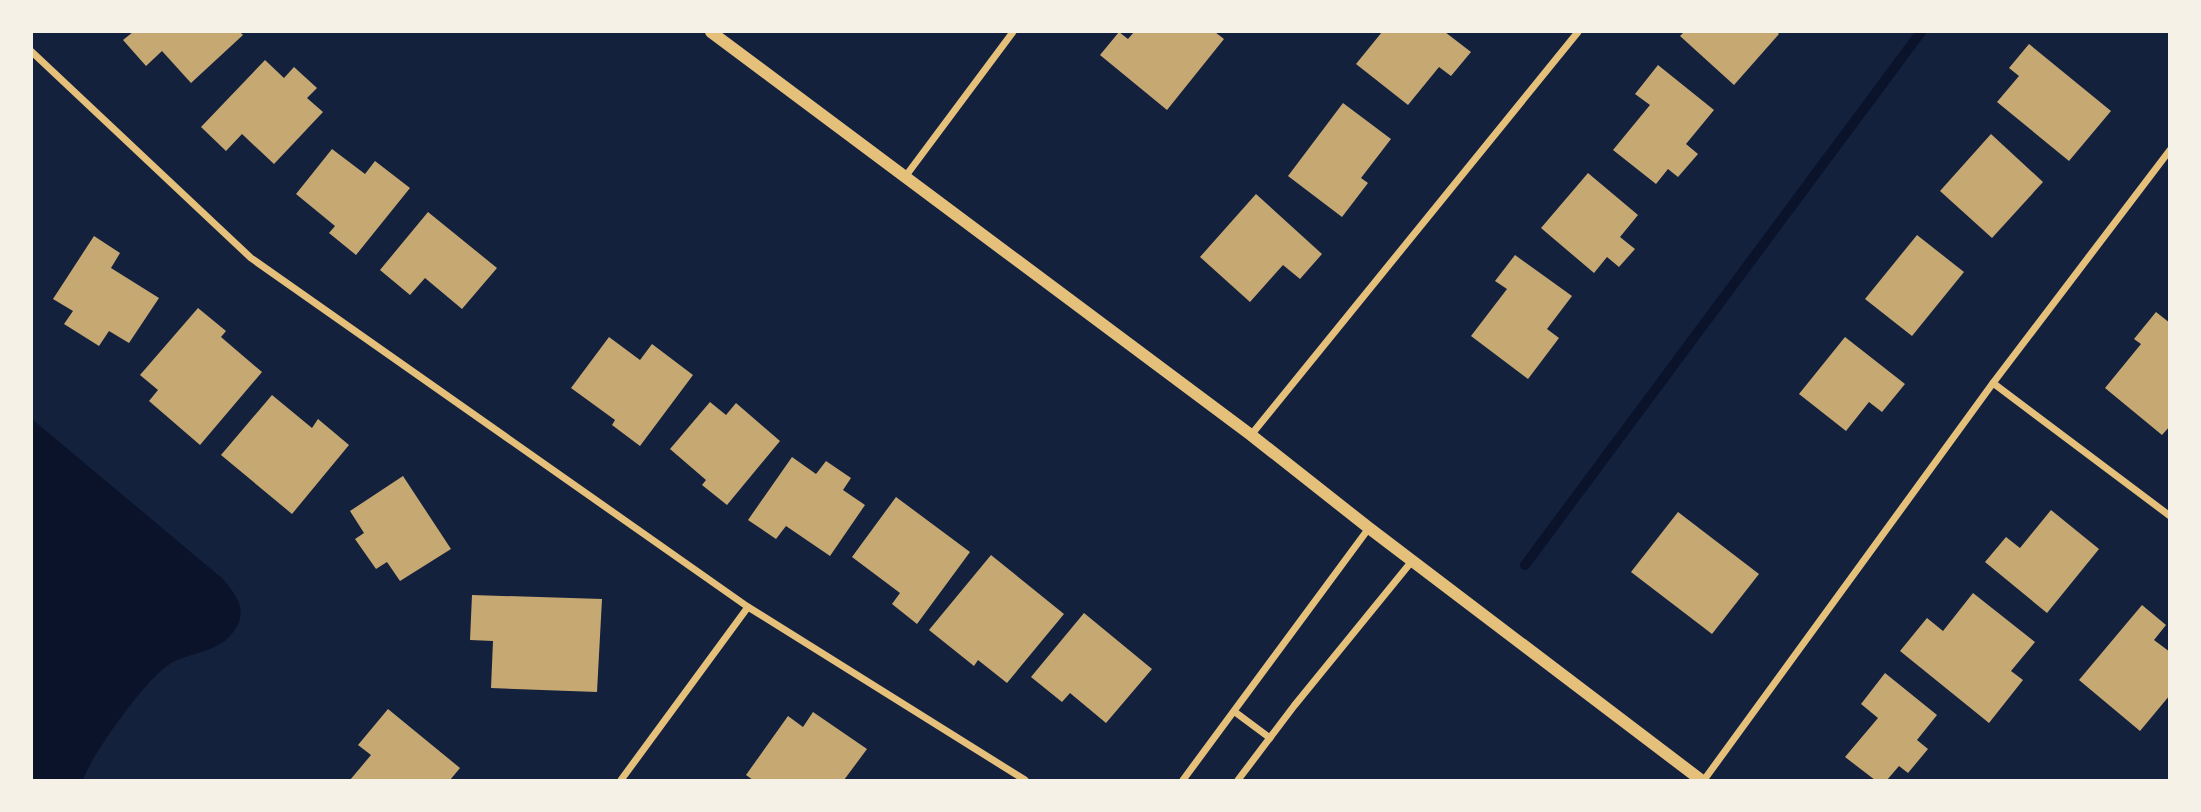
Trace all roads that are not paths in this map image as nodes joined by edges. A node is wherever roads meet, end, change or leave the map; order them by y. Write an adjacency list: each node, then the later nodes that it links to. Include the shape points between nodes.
1 (711, 32): 6 (street)
2 (1013, 32): 6 (street)
3 (1578, 32): 8 (street)
4 (32, 52): 12 (street, via 251,258)
5 (2169, 150): 7 (street)
6 (905, 177): 8 (street)
7 (1993, 383): 9 (street); 19 (street)
8 (1251, 435): 10 (street)
9 (2169, 516)
10 (1369, 528): 11 (street); 13 (street)
11 (1412, 561): 14 (street); 19 (street)
12 (748, 607): 15 (street); 16 (street)
13 (1235, 712): 14 (street); 17 (street)
14 (1270, 738): 18 (street)
15 (621, 780)
16 (1026, 780)
17 (1182, 780)
18 (1238, 780)
19 (1702, 780)

